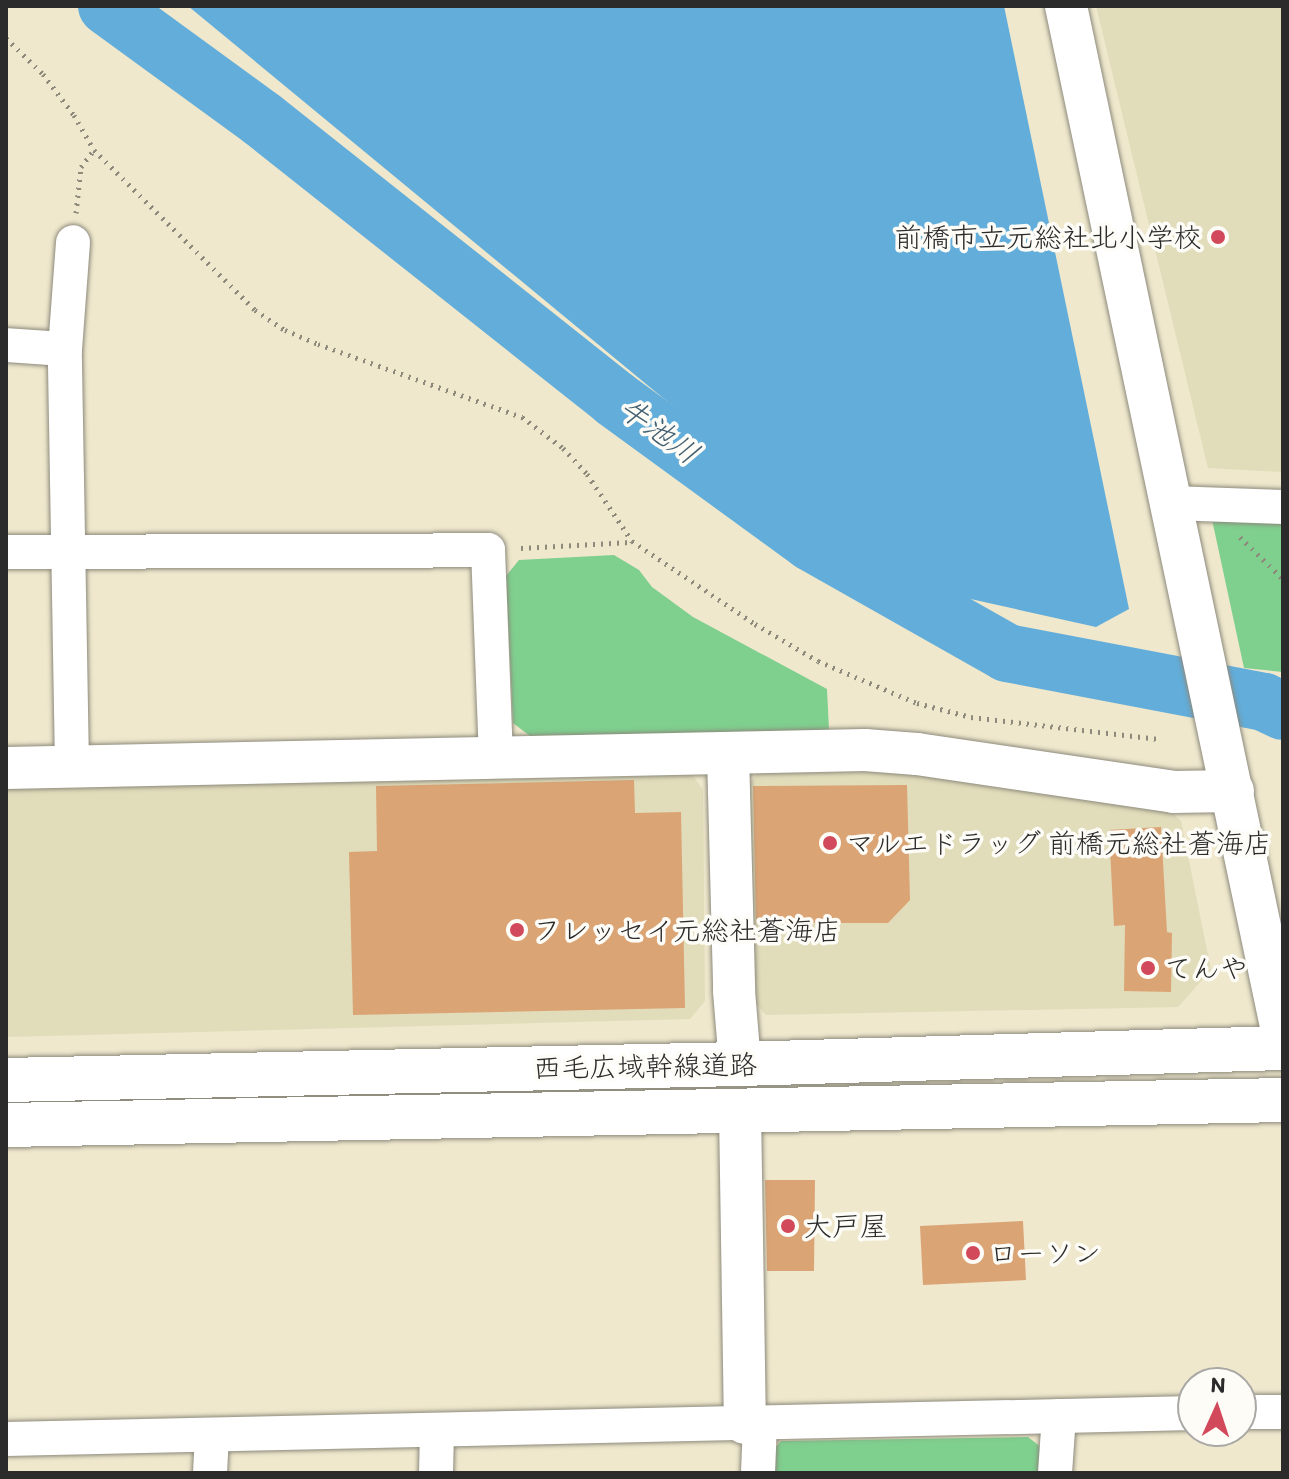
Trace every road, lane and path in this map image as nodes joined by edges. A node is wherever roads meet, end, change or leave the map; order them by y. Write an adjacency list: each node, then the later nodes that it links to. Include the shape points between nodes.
1 (1066, 6): 7 (street)
2 (6, 38): 3 (path, via 51,84)
3 (94, 150): 4 (path, via 81,167); 10 (path, via 255,310 285,330 491,404 544,432 587,474)
4 (73, 242): 6 (street)
5 (6, 345): 6 (street)
6 (65, 349): 12 (street)
7 (1171, 503): 8 (street); 20 (street)
8 (1236, 504): 9 (street); 14 (path, via 1240,538)
9 (1283, 507)
10 (632, 541): 11 (path); 15 (path, via 806,654 917,703 971,717)
11 (488, 550): 12 (street); 17 (street)
12 (67, 551): 13 (street); 18 (street)
13 (6, 552)
14 (1283, 579)
15 (1159, 739)
16 (728, 754): 17 (street); 20 (street, via 897,752 1173,792); 23 (street)
17 (496, 758): 18 (street)
18 (72, 766): 19 (street)
19 (6, 768)
20 (1233, 791): 21 (street)
21 (1283, 1036)
22 (1283, 1048): 23 (main road, 西毛広域幹線道路)
23 (740, 1064): 24 (main road, 西毛広域幹線道路)
24 (6, 1080)
25 (1283, 1100): 26 (main road, 西毛広域幹線道路)
26 (740, 1111): 27 (main road, 西毛広域幹線道路); 32 (street)
27 (6, 1125)
28 (1257, 1412): 29 (street)
29 (1283, 1412)
30 (1177, 1413): 31 (street)
31 (1059, 1416): 32 (street); 39 (street)
32 (752, 1423): 33 (street); 38 (street)
33 (437, 1431): 34 (street); 37 (street)
34 (212, 1435): 35 (street); 36 (street)
35 (6, 1439)
36 (210, 1473)
37 (436, 1473)
38 (758, 1473)
39 (1055, 1473)

